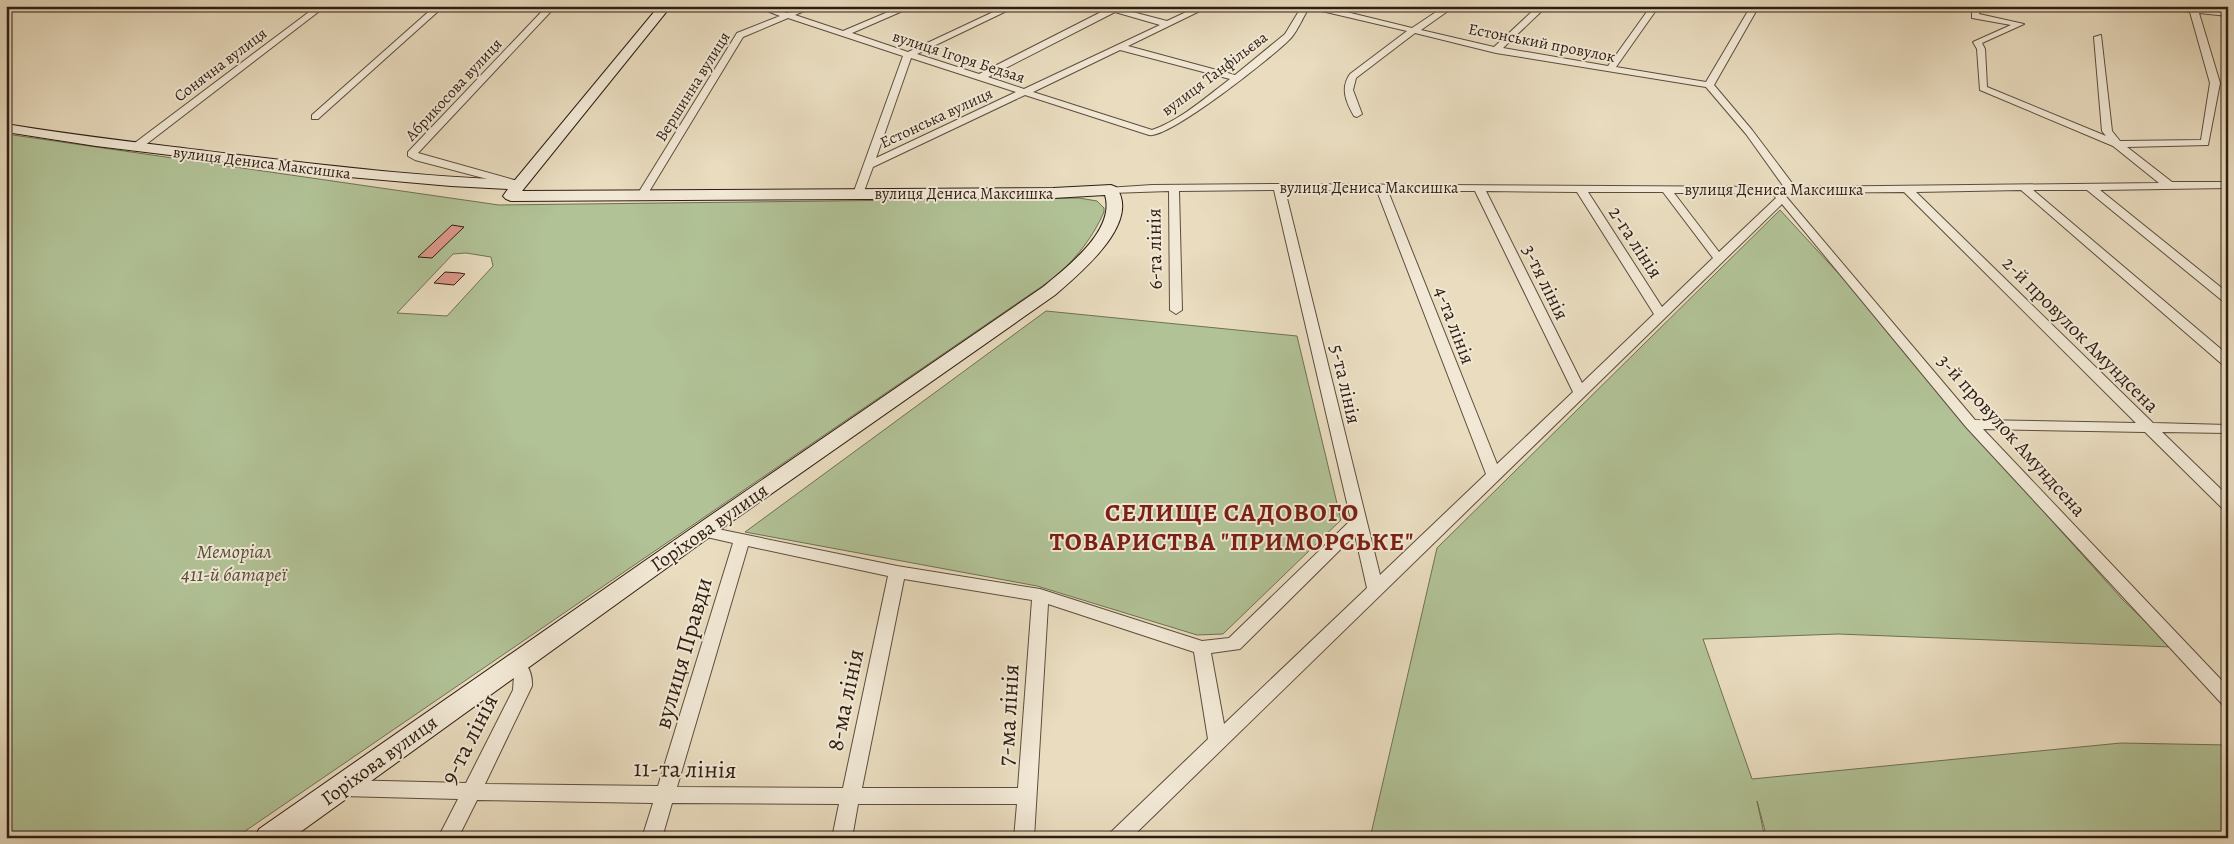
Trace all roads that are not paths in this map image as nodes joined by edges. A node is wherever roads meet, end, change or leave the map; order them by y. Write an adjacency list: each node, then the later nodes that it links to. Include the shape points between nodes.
1 (322, 6): 40 (street, Сонячна вулиця)
2 (440, 6): 36 (street)
3 (552, 6): 52 (street, Абрикосова вулиця, via 412,154)
4 (664, 6): 52 (street)
5 (758, 6): 22 (street, вулиця Ігоря Бедзая)
6 (811, 6): 22 (street, Вершинна вулиця)
7 (910, 6): 25 (street)
8 (1013, 6): 29 (street)
9 (1104, 6): 19 (street)
10 (1206, 6): 23 (street, Естонська вулиця)
11 (1306, 6): 32 (street, вулиця Танфільєва, via 1288,36)
12 (1311, 6): 24 (street, Естонський провулок)
13 (1451, 6): 24 (street)
14 (1543, 6): 28 (street)
15 (1655, 6): 30 (street)
16 (1755, 6): 33 (street)
17 (1976, 6): 39 (street, via 1975,16 2020,24 1977,42 1981,49 1983,88)
18 (2156, 6): 20 (street)
19 (1117, 8): 23 (street); 31 (street)
20 (2194, 11): 21 (street); 39 (street, via 2215,83 2205,143)
21 (2228, 14)
22 (786, 16): 25 (street, вулиця Ігоря Бедзая); 57 (street, Вершинна вулиця, via 740,35)
23 (1167, 24): 27 (street, Естонська вулиця)
24 (1413, 31): 28 (street, Естонський провулок); 35 (street, via 1349,81 1348,90)
25 (843, 34): 29 (street, вулиця Ігоря Бедзая)
26 (2098, 37): 39 (street, via 2107,131)
27 (1120, 46): 32 (street); 34 (street, Естонська вулиця)
28 (1496, 50): 30 (street, Естонський провулок)
29 (908, 55): 31 (street, вулиця Ігоря Бедзая); 41 (street)
30 (1610, 70): 33 (street, Естонський провулок)
31 (979, 78): 34 (street, вулиця Ігоря Бедзая)
32 (1237, 78): 38 (street, вулиця Танфільєва, via 1194,110)
33 (1709, 85): 55 (street, 3-й провулок Амундсена, via 1749,132)
34 (1023, 92): 38 (street, вулиця Ігоря Бедзая); 41 (street, Естонська вулиця)
35 (1357, 114)
36 (315, 117)
37 (6, 128): 40 (street, вулиця Дениса Максишка)
38 (1152, 133)
39 (2117, 144): 44 (street)
40 (136, 147): 52 (street, вулиця Дениса Максишка)
41 (870, 164): 56 (street)
42 (2228, 185): 44 (street, вулиця Дениса Максишка)
43 (2089, 186): 44 (street, вулиця Дениса Максишка); 47 (street, вулиця Дениса Максишка); 59 (street)
44 (2170, 186)
45 (1279, 187): 46 (street, вулиця Дениса Максишка); 48 (street, вулиця Дениса Максишка); 69 (street, 5-та лінія)
46 (1381, 187): 49 (street, вулиця Дениса Максишка); 67 (street, 4-та лінія)
47 (2023, 187): 51 (street, вулиця Дениса Максишка); 62 (street)
48 (1174, 188): 53 (street, вулиця Дениса Максишка); 60 (street, 6-та лінія)
49 (1479, 188): 50 (street, вулиця Дениса Максишка); 63 (street, 3-тя лінія)
50 (1580, 188): 54 (street, вулиця Дениса Максишка); 61 (street, 2-га лінія)
51 (1907, 188): 55 (street, вулиця Дениса Максишка); 65 (street, 2-й провулок Амундсена)
52 (515, 190): 57 (street, вулиця Дениса Максишка)
53 (1111, 190): 56 (street, вулиця Дениса Максишка); 70 (street, Горіхова вулиця, via 1115,209 1104,233 1073,270 1049,291)
54 (1667, 190): 55 (street, вулиця Дениса Максишка); 58 (street)
55 (1783, 193): 58 (street); 64 (street, 3-й провулок Амундсена)
56 (858, 194): 57 (street, вулиця Дениса Максишка)
57 (642, 195)
58 (1719, 259): 61 (street)
59 (2228, 299)
60 (1176, 310)
61 (1661, 315): 63 (street)
62 (2228, 362)
63 (1580, 393): 67 (street)
64 (1971, 424): 65 (street); 77 (street, 3-й провулок Амундсена)
65 (2148, 427): 66 (street); 68 (street, 2-й провулок Амундсена)
66 (2228, 429)
67 (1494, 476): 73 (street)
68 (2228, 505)
69 (1359, 522): 73 (street, 5-та лінія); 75 (street, via 1234,644)
70 (703, 531): 71 (street); 76 (street, Горіхова вулиця)
71 (742, 539): 72 (street); 81 (street, вулиця Правди)
72 (897, 572): 74 (street); 83 (street, 8-ма лінія)
73 (1376, 591): 78 (street)
74 (1040, 595): 75 (street); 82 (street, 7-ма лінія)
75 (1202, 648): 78 (street)
76 (515, 663): 79 (street, Горіхова вулиця); 80 (street, 9-та лінія, via 524,675 522,690)
77 (2228, 699)
78 (1218, 742): 89 (street)
79 (341, 788): 80 (street, 11-та лінія); 84 (street, Горіхова вулиця)
80 (470, 792): 81 (street, 11-та лінія); 85 (street, 9-та лінія)
81 (666, 794): 83 (street, 11-та лінія); 86 (street, вулиця Правди)
82 (1028, 796): 83 (street, 11-та лінія); 88 (street, 7-ма лінія)
83 (850, 797): 87 (street, 8-ма лінія)
84 (269, 838)
85 (448, 838)
86 (652, 838)
87 (842, 838)
88 (1024, 838)
89 (1118, 838)

